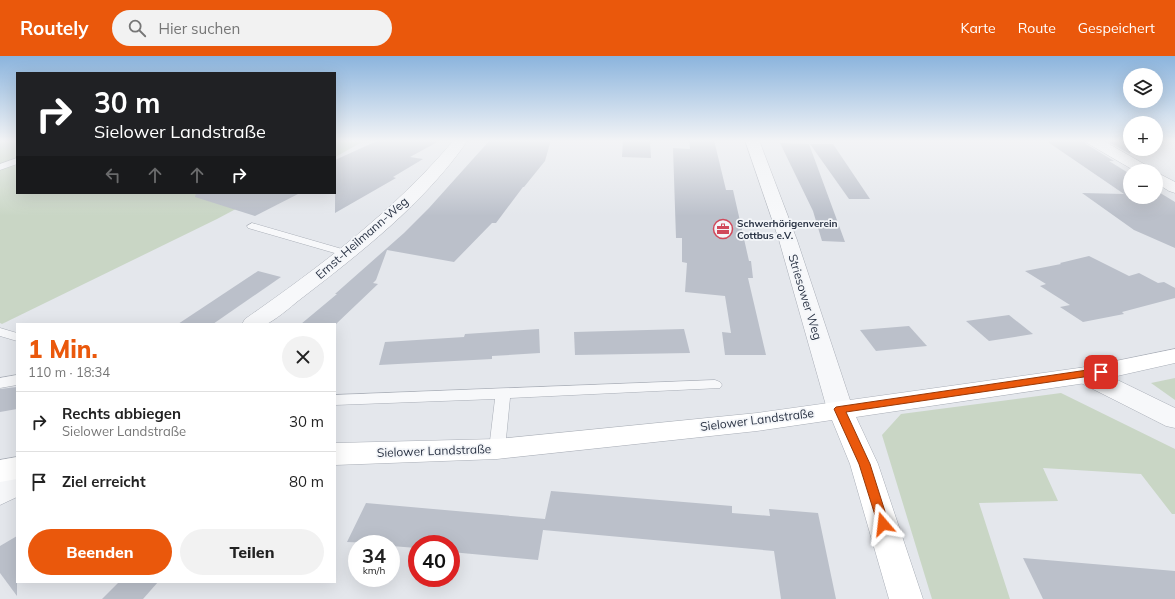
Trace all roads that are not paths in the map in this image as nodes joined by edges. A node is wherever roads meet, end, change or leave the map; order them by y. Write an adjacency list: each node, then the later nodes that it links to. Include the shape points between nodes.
1 (441, 165): 6 (street, Ernst-Heilmann-Weg, via 396,212)
2 (762, 165): 17 (street, Striesower Weg, via 783,223)
3 (1163, 181): 4 (street)
4 (1175, 188)
5 (252, 226): 6 (lane)
6 (345, 253): 7 (street, Ernst-Heilmann-Weg, via 307,285)
7 (254, 323)
8 (0, 332): 9 (lane)
9 (16, 337)
10 (1175, 356): 11 (main road, Sielower Landstraße)
11 (1086, 375): 17 (main road, Sielower Landstraße); 18 (street)
12 (16, 380): 13 (lane)
13 (0, 383)
14 (715, 385): 15 (lane)
15 (503, 393): 16 (lane); 19 (lane)
16 (336, 400)
17 (840, 409): 19 (main road, Sielower Landstraße, via 757,422); 25 (main road, via 864,464)
18 (1175, 419)
19 (497, 449): 20 (main road, Sielower Landstraße)
20 (336, 454)
21 (16, 468): 22 (main road)
22 (0, 472)
23 (16, 484): 24 (street)
24 (0, 493)
25 (906, 599)

